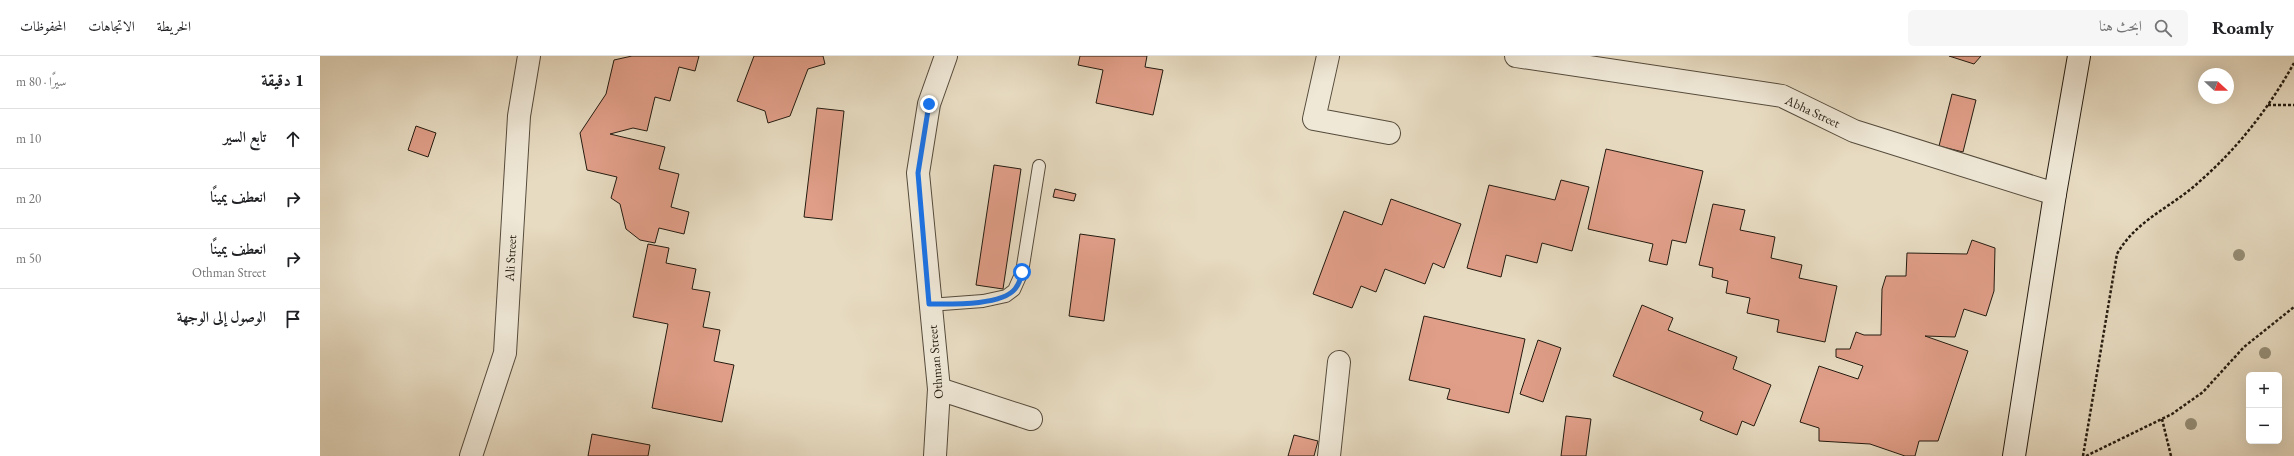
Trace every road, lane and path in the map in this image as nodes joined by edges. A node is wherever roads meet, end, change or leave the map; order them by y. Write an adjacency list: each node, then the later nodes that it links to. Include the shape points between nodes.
1 (528, 56): 18 (street, Ali Street, via 519,116 505,353)
2 (946, 56): 12 (street, Othman Street, via 929,104 918,173)
3 (1328, 56): 9 (street, via 1314,119)
4 (1516, 56): 11 (street, Abha Street, via 1782,96 1854,131)
5 (2079, 56): 11 (street)
6 (2294, 63): 7 (path)
7 (2268, 105): 8 (path); 22 (path, via 2238,145 2198,183 2138,227 2125,240 2117,254)
8 (2294, 105)
9 (1389, 133)
10 (1039, 166): 12 (lane, via 1022,272 1014,290 1006,296 983,301)
11 (2055, 194): 21 (street)
12 (929, 304): 15 (street, Othman Street)
13 (2294, 307): 17 (path, via 2244,347 2203,392)
14 (1338, 362): 20 (street)
15 (939, 389): 16 (street); 19 (street, Othman Street)
16 (1031, 419)
17 (2162, 419): 22 (path); 23 (path)
18 (471, 456)
19 (936, 456)
20 (1329, 456)
21 (2014, 456)
22 (2085, 456)
23 (2171, 456)

